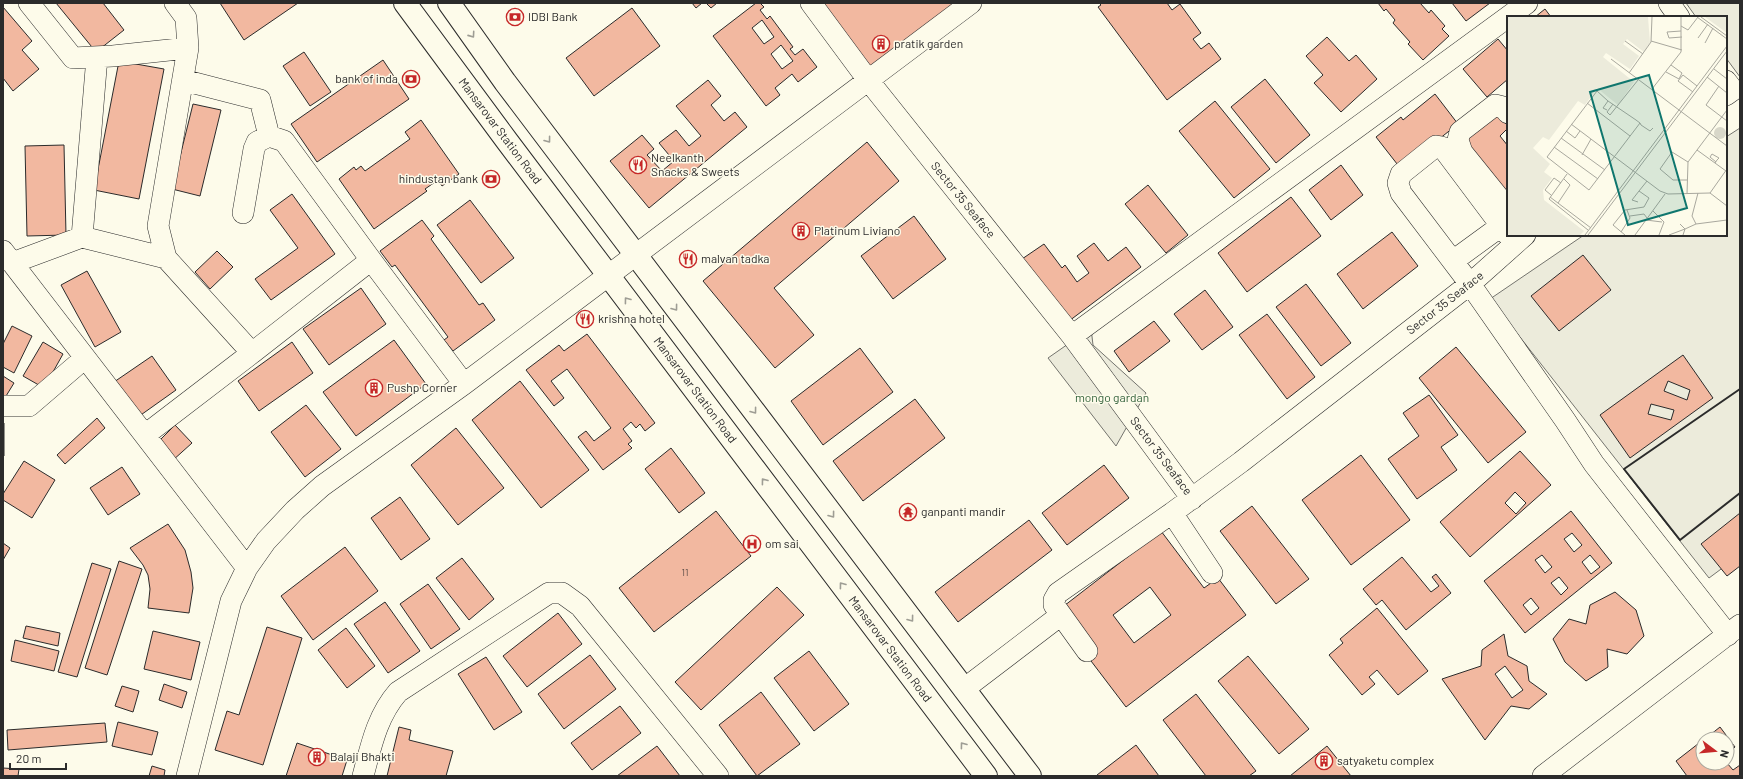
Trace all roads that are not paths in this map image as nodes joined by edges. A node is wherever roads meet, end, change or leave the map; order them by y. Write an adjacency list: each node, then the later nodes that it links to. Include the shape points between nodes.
1 (29, 3): 13 (street, via 73,58)
2 (175, 3): 12 (street, via 186,18)
3 (405, 3): 31 (main road, Mansarovar Station Road)
4 (449, 3): 26 (main road, one-way to 26, via 505,82)
5 (811, 3): 15 (street, Sector 35 Seaface)
6 (971, 3): 15 (street)
7 (1527, 3): 9 (street)
8 (1669, 3): 10 (street)
9 (1509, 16)
10 (1678, 16)
11 (1507, 18): 33 (street)
12 (188, 48): 13 (street); 14 (street)
13 (97, 57): 25 (street)
14 (182, 80): 19 (street, via 260,100); 28 (street, via 158,226)
15 (868, 80): 26 (street); 33 (street, Sector 35 Seaface)
16 (1727, 82): 17 (street, via 1733,90)
17 (1727, 94)
18 (1507, 112): 21 (street, via 1503,106 1495,105 1460,132 1458,140 1462,152)
19 (269, 136): 20 (street, via 257,142 254,149); 29 (street, via 284,141)
20 (243, 213)
21 (1507, 225)
22 (1507, 226): 30 (street, via 1442,147 1436,146 1401,174 1398,183 1400,193)
23 (1507, 233): 30 (street)
24 (1507, 236): 32 (street, Sector 35 Seaface)
25 (82, 237): 27 (street); 28 (street)
26 (635, 254): 31 (street); 46 (main road, one-way to 46)
27 (8, 257): 35 (street)
28 (166, 258): 34 (street)
29 (371, 260): 34 (street); 36 (street)
30 (1453, 261): 32 (street)
31 (608, 275): 36 (street); 47 (main road, Mansarovar Station Road, one-way to 31)
32 (1470, 284): 39 (street, Sector 35 Seaface); 44 (street, via 1594,464)
33 (1072, 336): 39 (street, Sector 35 Seaface)
34 (252, 353): 38 (street)
35 (85, 358): 37 (street, via 29,406); 38 (street)
36 (464, 384): 41 (street, via 322,486 266,540)
37 (3, 406)
38 (145, 436): 41 (street)
39 (1192, 499): 40 (street)
40 (1172, 513): 42 (street); 43 (street, via 1058,593 1054,605)
41 (247, 568): 50 (street, via 232,601)
42 (1212, 573)
43 (1061, 615): 45 (street); 48 (street)
44 (1734, 630): 49 (street)
45 (1086, 651)
46 (944, 663): 47 (main road); 48 (main road)
47 (916, 683): 53 (main road, Mansarovar Station Road, one-way to 47)
48 (964, 689): 54 (main road)
49 (1553, 773)
50 (187, 776)
51 (363, 776): 52 (street, via 379,722 388,704 398,692 549,593 562,593 580,606)
52 (718, 776)
53 (986, 776)
54 (1030, 776)

